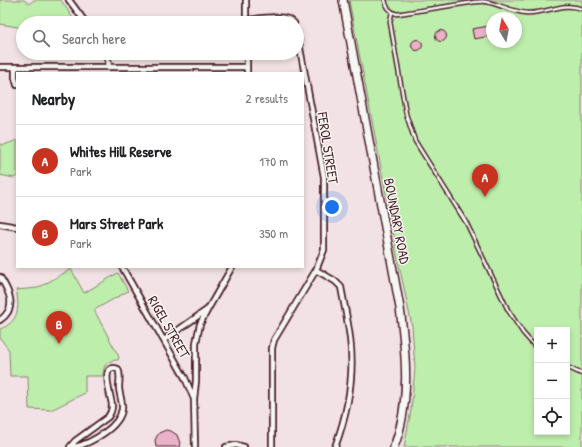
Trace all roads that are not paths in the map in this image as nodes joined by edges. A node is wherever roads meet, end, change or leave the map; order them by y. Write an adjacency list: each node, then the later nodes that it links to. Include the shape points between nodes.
1 (69, 0): 7 (street)
2 (246, 0): 8 (street)
3 (343, 0): 40 (main road, BOUNDARY ROAD, via 404,339 405,396)
4 (385, 0): 6 (lane, via 386,7)
5 (582, 9): 6 (lane, via 568,5 528,13 486,2 475,2 408,13)
6 (392, 12): 29 (lane, via 390,22 406,114 415,141 467,224 508,310)
7 (81, 16)
8 (246, 16)
9 (108, 60): 13 (street)
10 (247, 60): 15 (street)
11 (302, 60): 24 (street, FEROL STREET, via 324,177 324,250)
12 (15, 67): 13 (street); 16 (street); 19 (street)
13 (109, 67): 14 (street)
14 (116, 67): 15 (street); 17 (street)
15 (247, 67): 18 (street)
16 (0, 68)
17 (117, 72)
18 (247, 72)
19 (16, 82)
20 (0, 224): 21 (street)
21 (16, 228)
22 (123, 268): 28 (street, RIGEL STREET)
23 (231, 268): 26 (street)
24 (316, 270): 38 (street, FEROL STREET, via 272,344); 39 (street, via 341,287 350,339 351,380 343,425)
25 (0, 277): 27 (street, via 8,290 11,305)
26 (208, 309): 28 (street); 32 (street, via 197,333)
27 (0, 320)
28 (164, 340): 32 (street, RIGEL STREET)
29 (534, 346)
30 (570, 368): 31 (lane)
31 (582, 374)
32 (194, 399): 35 (street)
33 (70, 447): 34 (street, via 111,413 107,372 114,367 118,368 122,405 118,420 91,441)
34 (75, 447)
35 (195, 447)
36 (226, 447): 37 (street)
37 (244, 447)
38 (272, 447)
39 (335, 447)
40 (394, 447)

